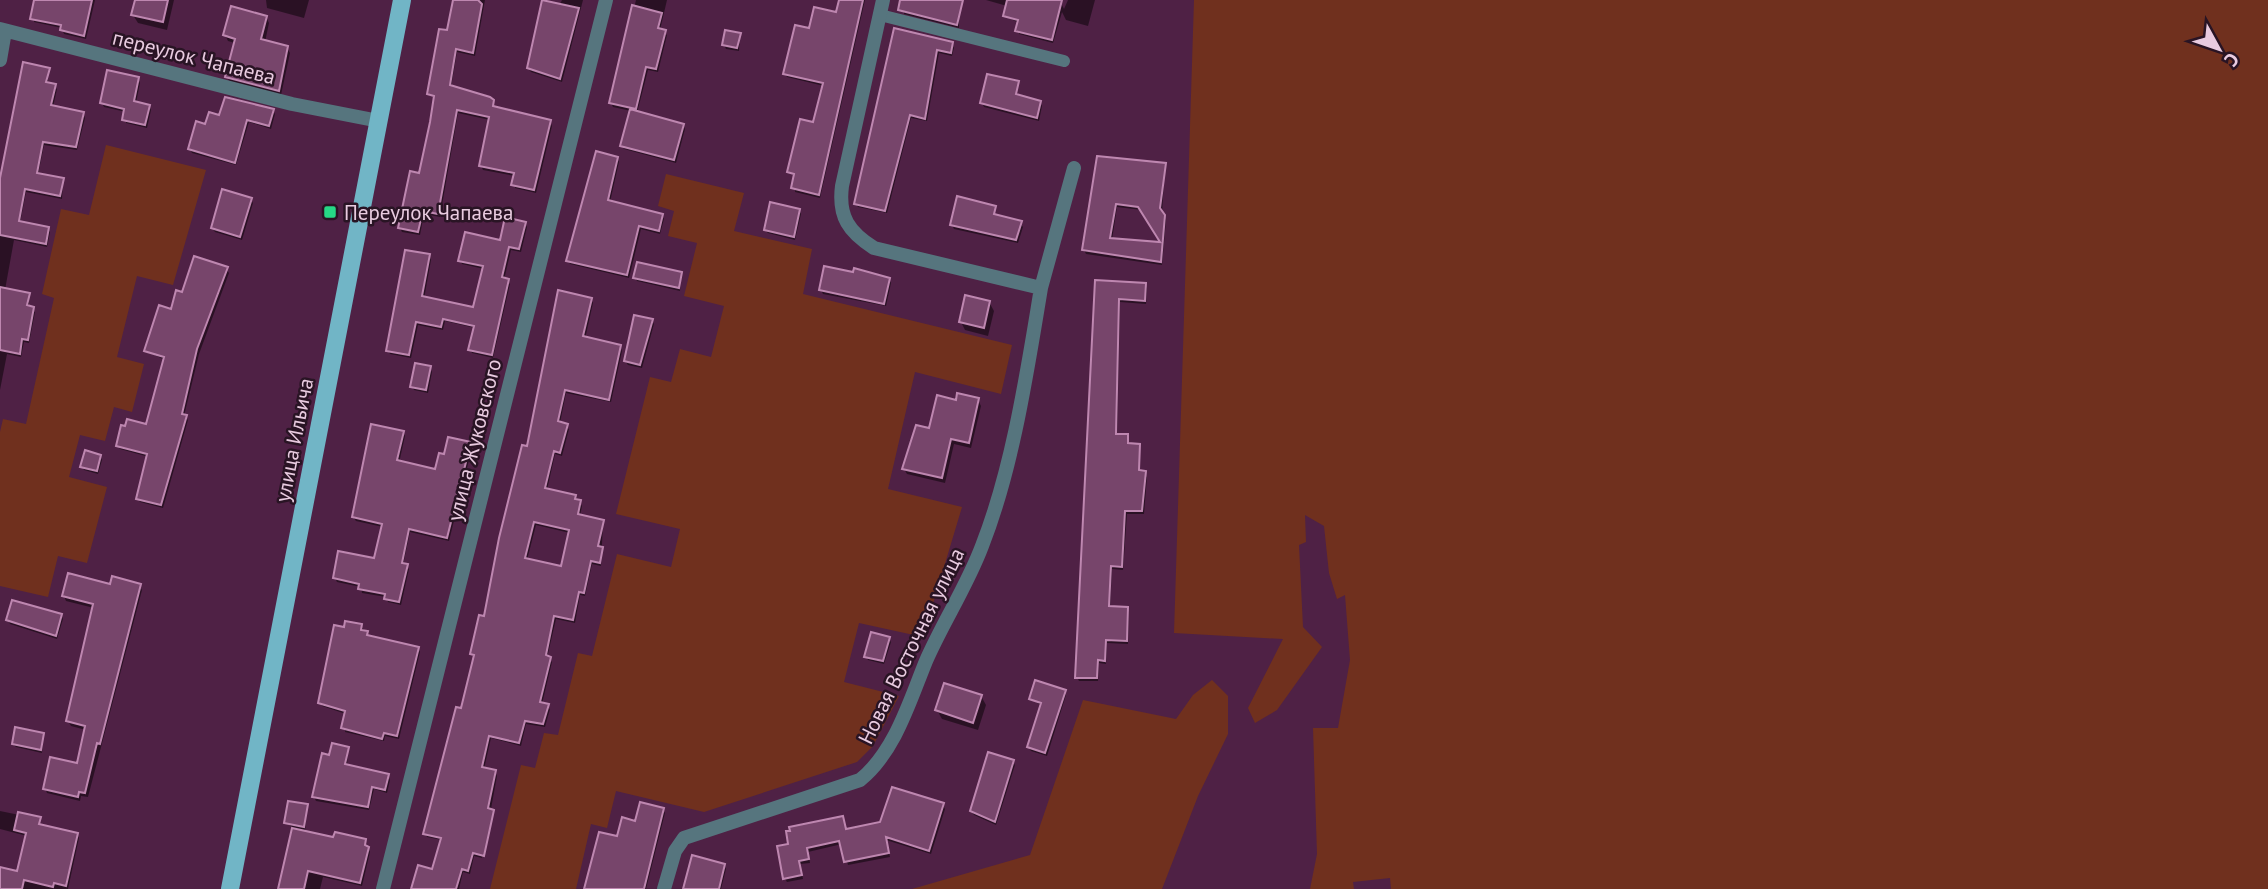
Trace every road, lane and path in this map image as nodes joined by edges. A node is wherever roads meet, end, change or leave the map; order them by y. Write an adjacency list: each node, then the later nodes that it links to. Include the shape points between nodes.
1 (402, 0): 8 (main road, улица Ильича)
2 (606, 0): 12 (street, улица Жуковского)
3 (883, 0): 4 (street)
4 (880, 15): 7 (lane); 10 (street, via 842,186 839,204 843,219 856,236 874,248)
5 (3, 30): 6 (street); 8 (street, переулок Чапаева, via 292,104)
6 (0, 60)
7 (1064, 61)
8 (379, 121): 11 (main road, улица Ильича)
9 (1074, 168): 10 (street, Новая Восточная улица)
10 (1041, 288): 13 (street, Новая Восточная улица, via 996,508 904,716 874,769 860,780 684,838 675,851)
11 (230, 889)
12 (383, 889)
13 (664, 889)

